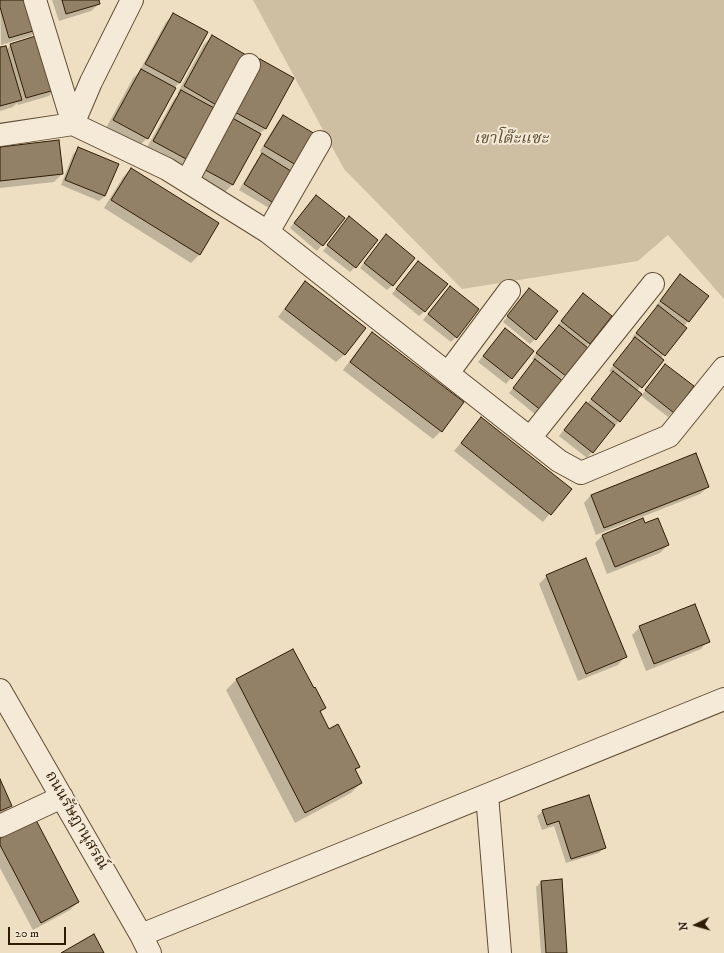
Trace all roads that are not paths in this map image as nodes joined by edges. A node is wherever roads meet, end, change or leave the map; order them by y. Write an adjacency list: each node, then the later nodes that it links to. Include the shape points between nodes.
1 (35, 0): 4 (street)
2 (132, 0): 4 (street)
3 (249, 65): 7 (street)
4 (73, 124): 5 (street); 7 (street)
5 (0, 135)
6 (320, 142): 8 (street)
7 (188, 181): 8 (street)
8 (268, 232): 12 (street)
9 (653, 284): 13 (street)
10 (509, 291): 12 (street)
11 (724, 368): 13 (street, via 669,436 581,473 559,461)
12 (448, 374): 13 (street)
13 (530, 438)
14 (0, 690): 17 (street, ถนนรัษฎานุสรณ์)
15 (724, 699): 16 (street)
16 (487, 795): 19 (street); 20 (street)
17 (62, 797): 18 (street); 19 (street, ถนนรัษฎานุสรณ์)
18 (0, 826)
19 (146, 944)
20 (500, 953)

